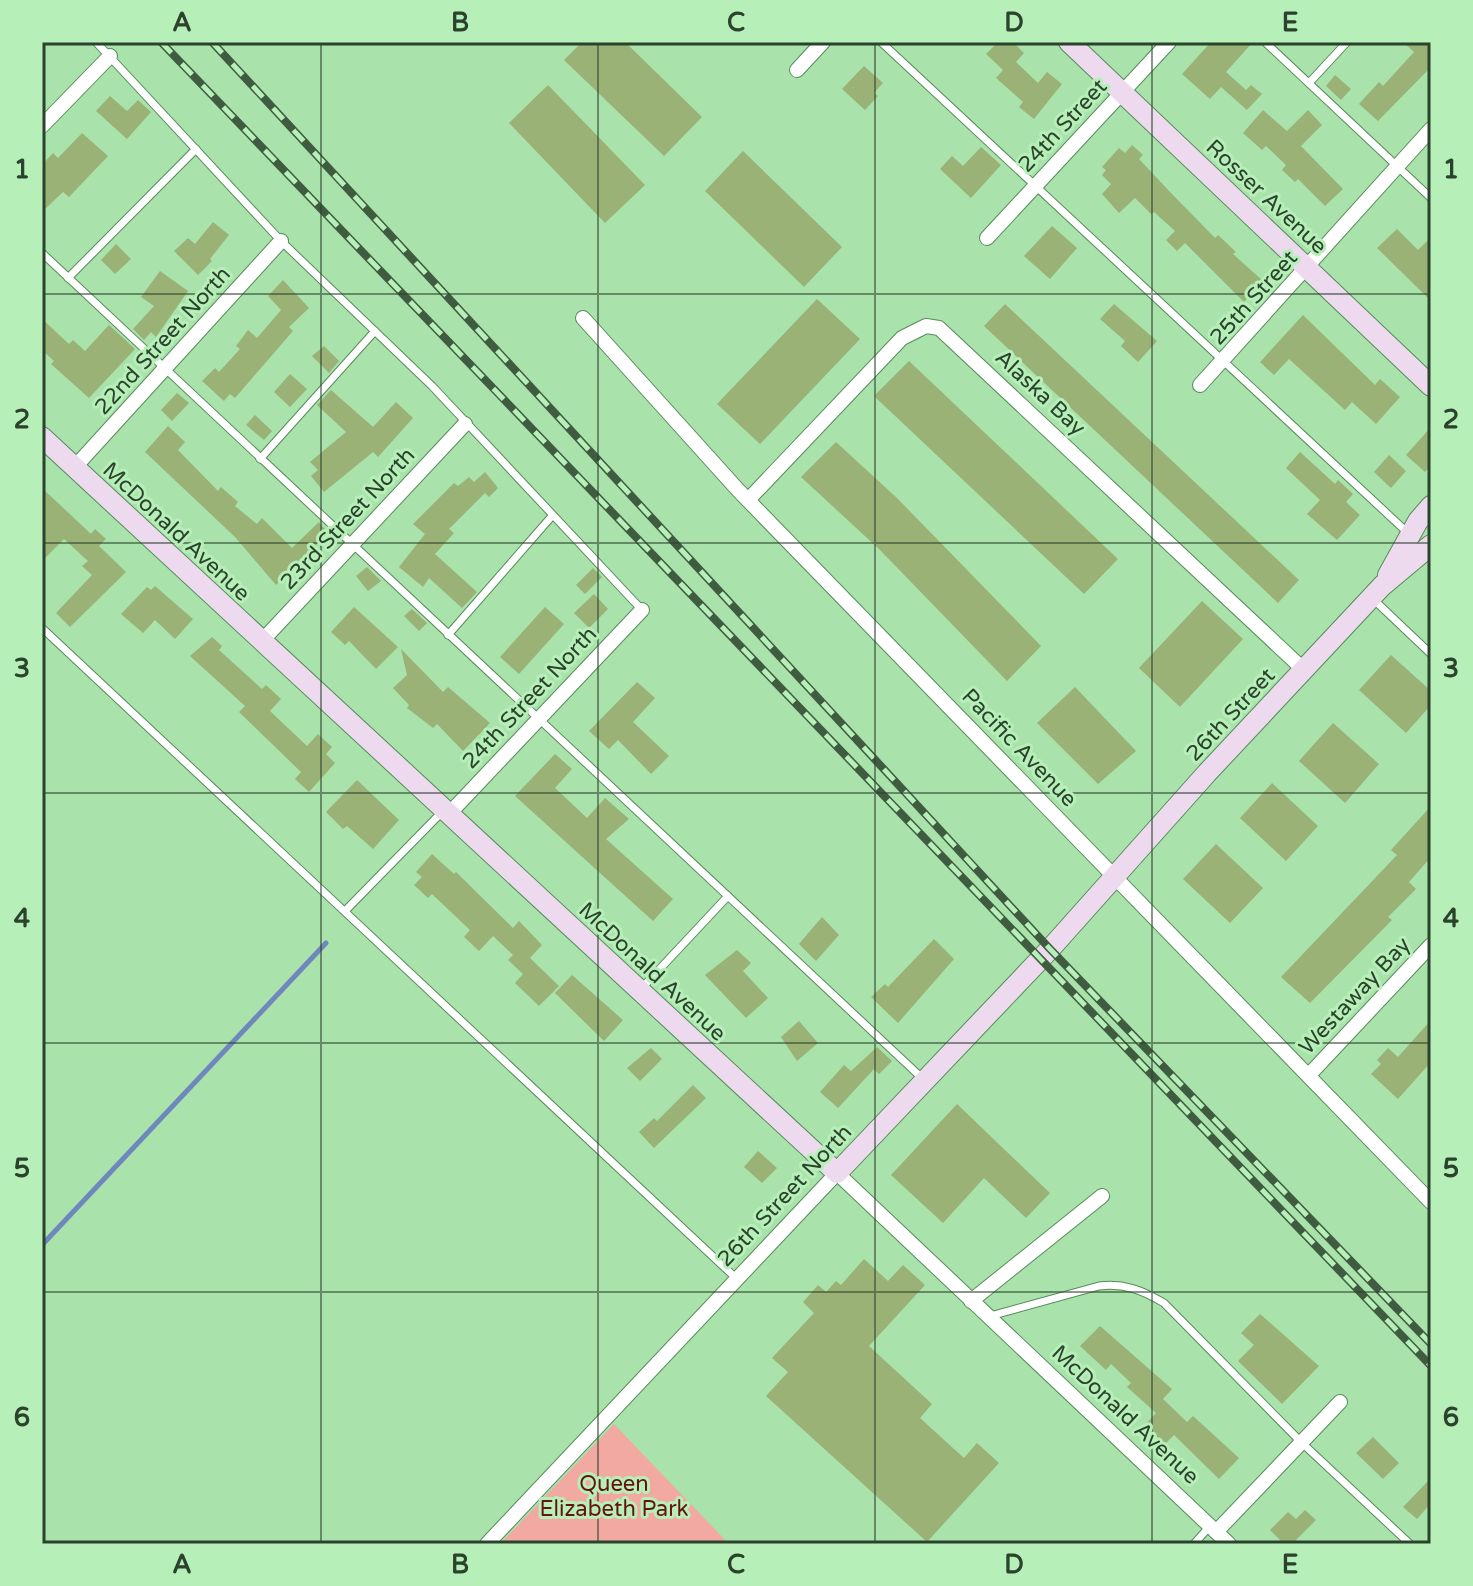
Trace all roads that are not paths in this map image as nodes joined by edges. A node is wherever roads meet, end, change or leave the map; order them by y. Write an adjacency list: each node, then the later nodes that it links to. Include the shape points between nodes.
1 (96, 42): 8 (lane)
2 (823, 42): 9 (street)
3 (881, 42): 16 (lane)
4 (1069, 42): 11 (street, Rosser Avenue)
5 (1169, 42): 11 (street, 24th Street)
6 (1265, 42): 10 (lane)
7 (1347, 42): 10 (lane)
8 (110, 56): 12 (street); 14 (lane)
9 (797, 70)
10 (1309, 83): 15 (lane)
11 (1123, 92): 16 (street, 24th Street); 21 (street, Rosser Avenue)
12 (42, 126)
13 (1431, 129): 15 (street, 25th Street)
14 (196, 149): 19 (lane); 22 (lane)
15 (1396, 166): 17 (lane); 21 (street, 25th Street)
16 (1035, 186): 18 (street, 24th Street); 25 (lane)
17 (1431, 198)
18 (987, 238)
19 (281, 241): 24 (lane); 26 (street, 22nd Street North)
20 (42, 253): 22 (lane)
21 (1310, 268): 25 (street, 25th Street); 28 (street, Rosser Avenue)
22 (68, 278): 26 (lane)
23 (583, 318): 33 (street, Pacific Avenue)
24 (375, 331): 29 (lane); 31 (lane)
25 (1225, 360): 27 (street, 25th Street); 37 (lane)
26 (165, 369): 31 (lane); 32 (street, 22nd Street North)
27 (1200, 385)
28 (1431, 386)
29 (465, 424): 35 (lane); 36 (street, 23rd Street North)
30 (42, 437): 32 (street, McDonald Avenue)
31 (260, 459): 36 (lane)
32 (74, 468): 42 (street, McDonald Avenue)
33 (748, 500): 44 (street, Alaska Bay, via 902,338 926,326 939,328); 47 (street, Pacific Avenue)
34 (1431, 506): 37 (street, 26th Street)
35 (552, 516): 39 (lane); 41 (lane)
36 (352, 545): 41 (lane); 42 (street, 23rd Street North)
37 (1424, 546): 38 (street, 26th Street)
38 (1377, 592): 43 (lane); 44 (street, 26th Street)
39 (642, 610): 45 (street, 24th Street North)
40 (42, 628): 49 (lane)
41 (448, 635): 45 (lane)
42 (261, 642): 46 (street, McDonald Avenue)
43 (1431, 654)
44 (1304, 670): 47 (street, 26th Street)
45 (538, 720): 46 (street, 24th Street North); 48 (lane)
46 (446, 813): 49 (lane); 51 (street, McDonald Avenue)
47 (1114, 877): 52 (street, Pacific Avenue); 53 (street, 26th Street North)
48 (728, 896): 51 (lane); 53 (lane)
49 (345, 911): 57 (lane)
50 (1431, 945): 52 (street, Westaway Bay)
51 (640, 991): 54 (street, McDonald Avenue)
52 (1309, 1075): 56 (street, Pacific Avenue)
53 (925, 1080): 54 (street, 26th Street North)
54 (837, 1173): 57 (street, 26th Street North); 58 (street, McDonald Avenue)
55 (1102, 1196): 58 (street)
56 (1431, 1202)
57 (738, 1280): 63 (street, 26th Street North)
58 (971, 1301): 59 (street, McDonald Avenue)
59 (988, 1317): 61 (lane, via 1099,1286 1117,1283 1143,1291 1164,1303); 62 (street, McDonald Avenue)
60 (1340, 1402): 61 (street)
61 (1301, 1442): 62 (street); 66 (lane)
62 (1213, 1529): 64 (lane); 65 (street, McDonald Avenue)
63 (487, 1544)
64 (1194, 1544)
65 (1229, 1544)
66 (1410, 1544)

